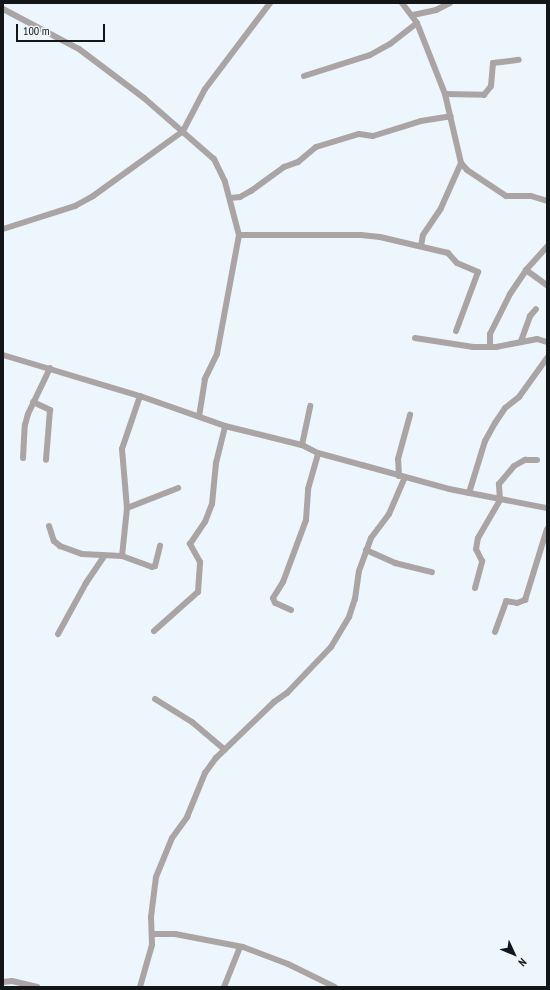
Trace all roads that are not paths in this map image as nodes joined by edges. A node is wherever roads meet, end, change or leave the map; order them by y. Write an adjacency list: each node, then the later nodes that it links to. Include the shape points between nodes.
1 (270, 3): 11 (street, via 205,89)
2 (402, 3): 5 (street)
3 (450, 3): 5 (street, via 436,10)
4 (3, 9): 11 (street, via 79,49 144,98)
5 (413, 15): 6 (street)
6 (417, 23): 8 (street, via 390,44 370,55); 9 (street)
7 (519, 60): 9 (street, via 493,63 491,86 484,95)
8 (304, 76)
9 (446, 94): 10 (street)
10 (451, 116): 12 (street); 13 (street, via 421,121 373,136 359,134 316,147 298,162 284,167 251,191 240,197)
11 (182, 131): 13 (street, via 214,159); 15 (street, via 93,196 75,206)
12 (461, 163): 14 (street, via 467,170 506,196 531,196); 17 (street, via 441,208 423,235)
13 (230, 198): 16 (street)
14 (545, 201)
15 (3, 229)
16 (239, 235): 17 (street, via 348,234 380,237); 33 (street, via 218,354 205,379)
17 (421, 246): 22 (street, via 448,253 457,263 478,272)
18 (547, 247): 19 (street)
19 (526, 270): 20 (street); 26 (street, via 496,320 490,334)
20 (547, 285)
21 (536, 309): 24 (street, via 530,316)
22 (456, 331)
23 (415, 338): 26 (street, via 473,347)
24 (521, 342): 25 (street, via 537,339); 26 (street)
25 (547, 342)
26 (490, 347)
27 (3, 355): 29 (street)
28 (546, 360): 43 (street, via 519,397 505,408 495,423 485,441)
29 (50, 368): 30 (street); 31 (street)
30 (140, 396): 33 (street); 45 (street, via 122,449)
31 (33, 402): 38 (street, via 25,425); 39 (street, via 50,410)
32 (310, 406): 36 (street)
33 (199, 415): 35 (street)
34 (410, 415): 41 (street, via 398,459)
35 (225, 426): 36 (street); 56 (street, via 216,463 212,504 205,522 190,544 200,562 198,592)
36 (302, 445): 37 (street)
37 (318, 452): 41 (street); 55 (street, via 308,490 306,520 283,582 273,598 275,602)
38 (23, 458)
39 (46, 460)
40 (537, 460): 44 (street, via 524,460 508,470 499,484)
41 (402, 476): 43 (street); 50 (street, via 389,514 371,538)
42 (178, 488): 45 (street)
43 (469, 494): 44 (street)
44 (500, 500): 46 (street); 54 (street, via 478,538 476,549 482,561)
45 (127, 508): 52 (street)
46 (547, 508)
47 (49, 526): 51 (street, via 54,541 60,546 82,554)
48 (547, 529): 57 (street, via 526,600 517,603 506,601)
49 (160, 546): 52 (street, via 155,566 152,567)
50 (366, 550): 53 (street, via 395,563); 60 (street, via 349,616 331,647 287,693 274,702)
51 (104, 556): 52 (street); 58 (street)
52 (122, 556)
53 (432, 572)
54 (475, 588)
55 (291, 610)
56 (154, 631)
57 (494, 632)
58 (58, 634)
59 (155, 699): 60 (street, via 192,722)
60 (224, 750): 61 (street, via 204,773 187,817 172,838 160,865 153,900)
61 (152, 934): 62 (street, via 175,934); 65 (street, via 150,957)
62 (240, 947): 66 (street); 67 (street, via 288,964)
63 (3, 982): 64 (street, via 12,980)
64 (37, 987)
65 (140, 987)
66 (224, 987)
67 (335, 987)

